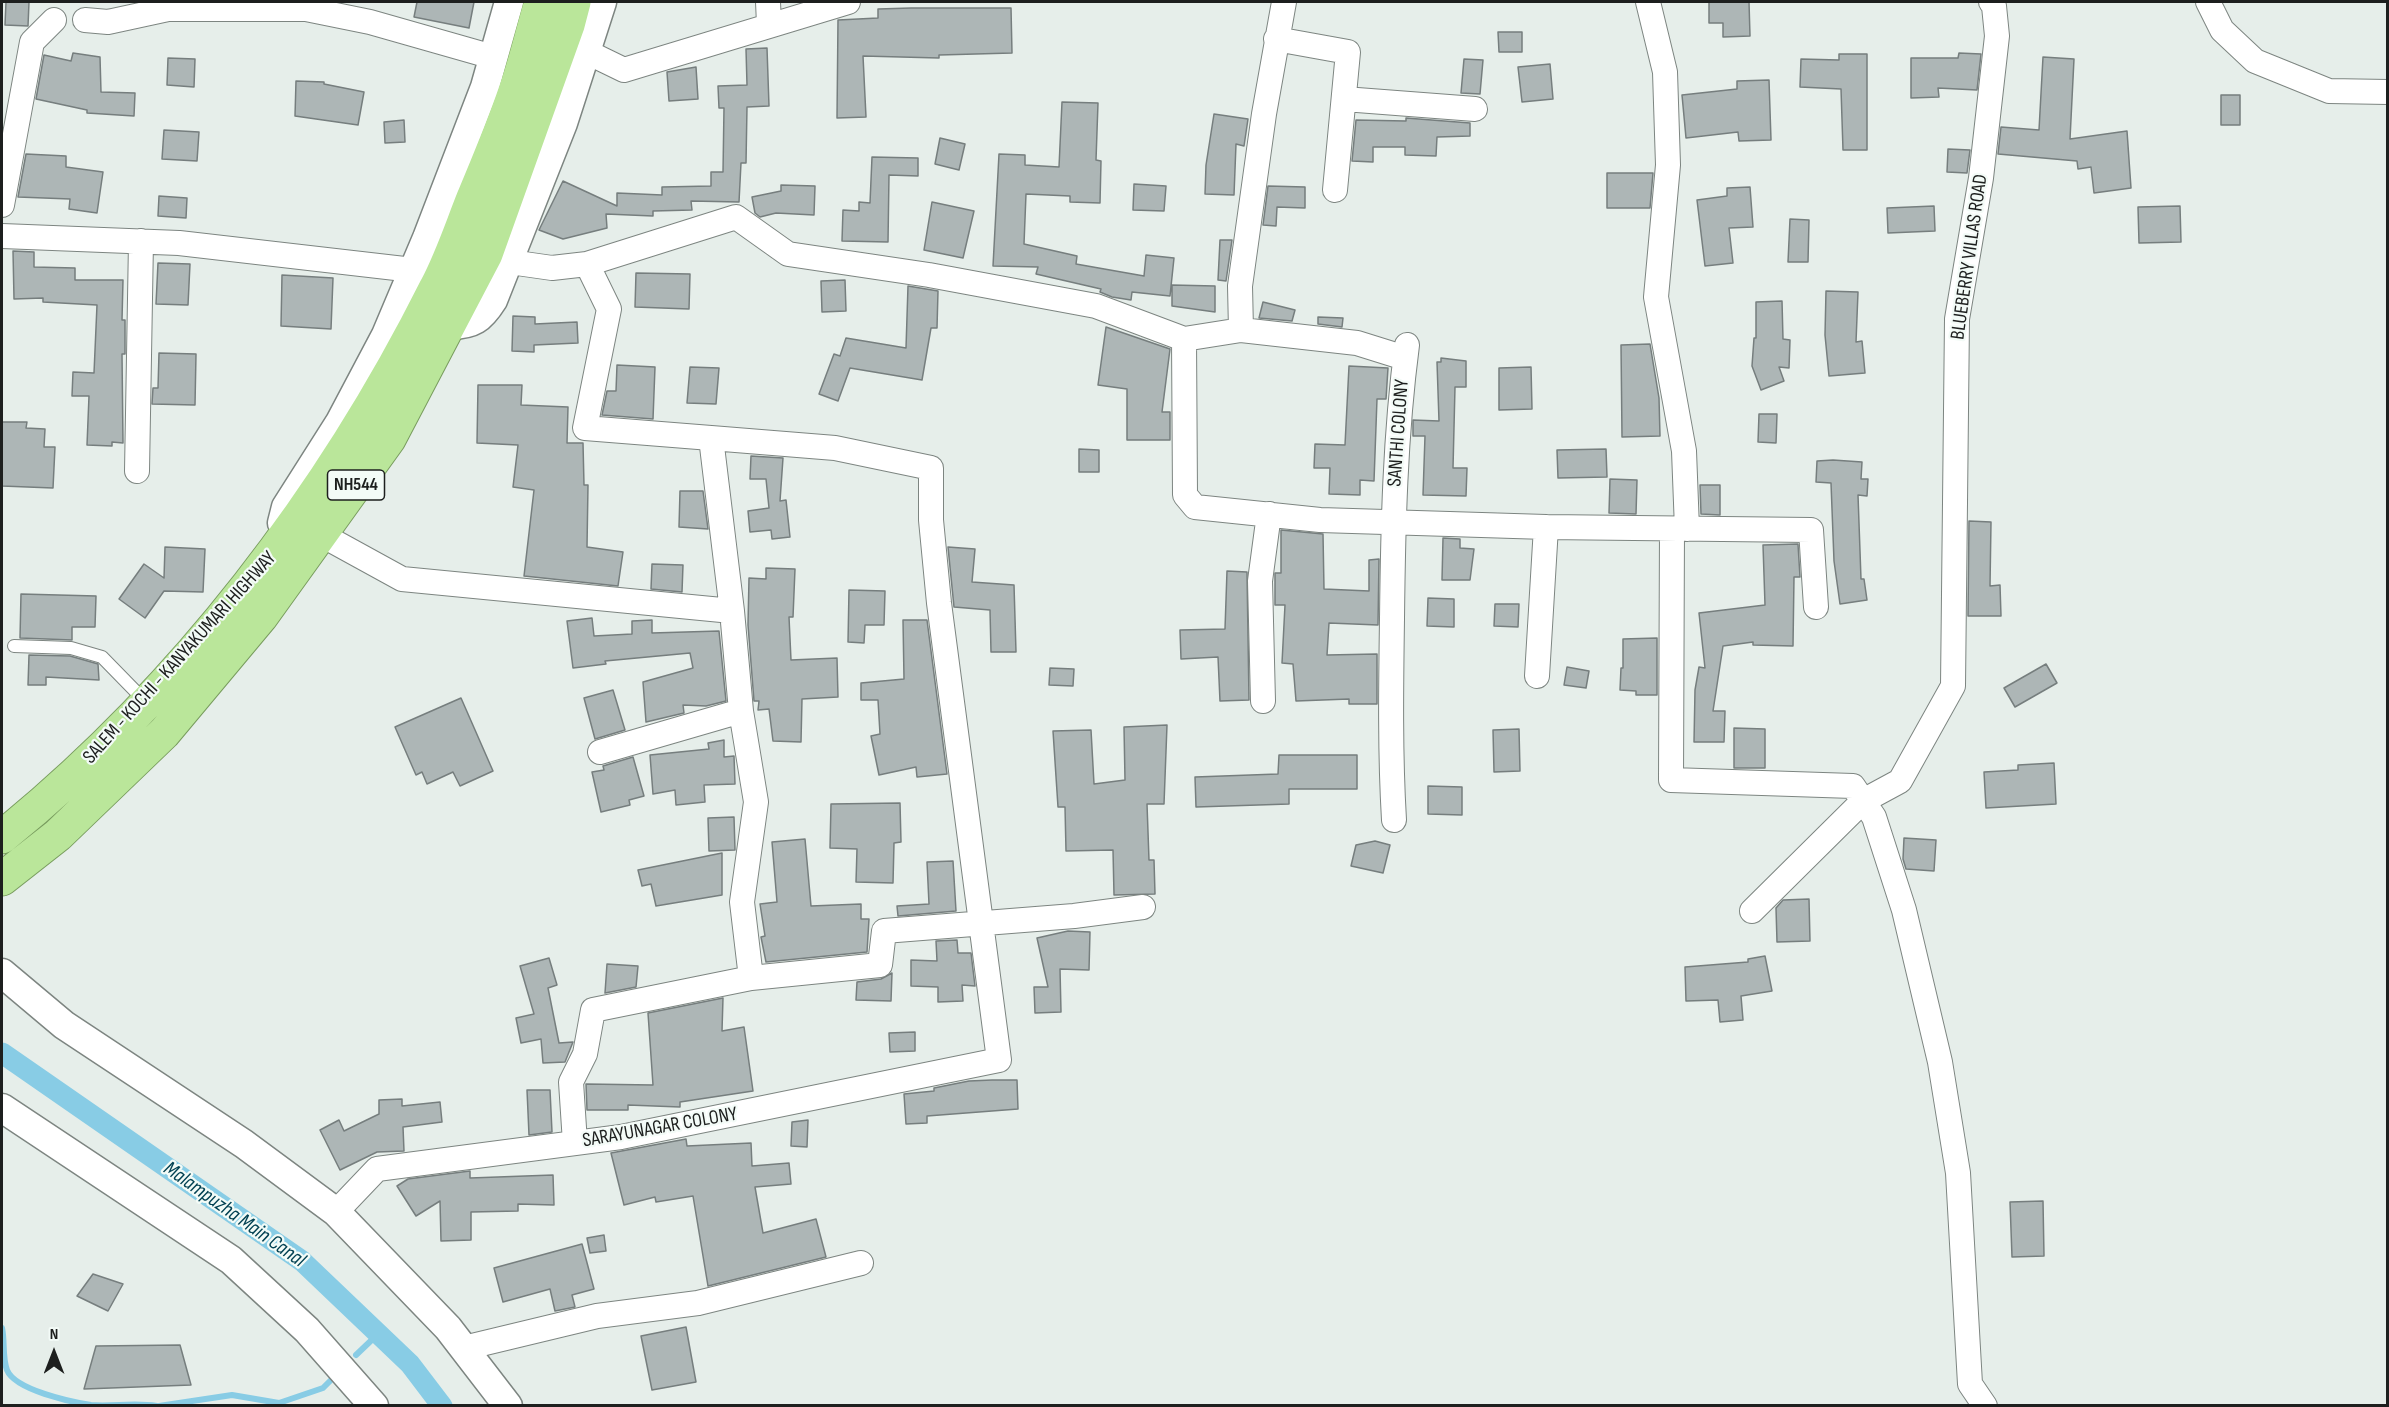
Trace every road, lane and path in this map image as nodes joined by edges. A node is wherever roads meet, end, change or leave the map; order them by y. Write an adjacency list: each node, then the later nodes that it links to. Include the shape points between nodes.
1 (510, 2): 15 (street)
2 (541, 2): 38 (highway, SALEM - KOCHI - KANYAKUMARI HIGHWAY / NH544, via 506,116 426,306 327,480)
3 (574, 2): 28 (highway, SALEM - KOCHI - KANYAKUMARI HIGHWAY / NH544, via 486,254)
4 (602, 2): 14 (street)
5 (848, 2): 10 (street)
6 (1284, 2): 13 (street)
7 (1648, 2): 36 (street, via 1665,72 1668,165 1656,297 1684,451)
8 (1991, 2): 47 (street, BLUEBERRY VILLAS ROAD, via 1997,36 1981,178 1957,319 1953,686 1900,781)
9 (2208, 2): 16 (street, via 2222,30 2255,62 2330,91)
10 (769, 13): 14 (street, via 624,70)
11 (54, 20): 20 (street, via 32,42)
12 (85, 20): 15 (street, via 108,22 168,9 306,9 370,22)
13 (1276, 39): 17 (street, via 1348,52); 29 (street, via 1240,286)
14 (587, 52): 24 (street)
15 (493, 57): 26 (street, via 485,87)
16 (2388, 92)
17 (1344, 99): 18 (street); 19 (street)
18 (1475, 109)
19 (1335, 190)
20 (2, 205)
21 (2, 236): 22 (street)
22 (141, 241): 26 (street); 32 (street)
23 (613, 256): 25 (street); 27 (street); 30 (street, via 736,217 788,254 1096,306)
24 (510, 262): 25 (street, via 552,268); 28 (street, via 482,318 467,325)
25 (587, 264): 27 (street)
26 (413, 270): 38 (street, via 364,379 286,507)
27 (609, 309): 31 (street, via 585,428)
28 (450, 325): 37 (highway, SALEM - KOCHI - KANYAKUMARI HIGHWAY / NH544, via 389,439)
29 (1241, 330): 30 (street); 34 (street, SANTHI COLONY, via 1406,351)
30 (1184, 339): 33 (street, via 1185,495 1195,507)
31 (711, 438): 40 (street); 53 (street, via 835,447 932,468 939,603)
32 (138, 471)
33 (1269, 514): 34 (street); 43 (street, via 1260,581)
34 (1392, 522): 35 (street); 48 (street, SANTHI COLONY, via 1389,736)
35 (1546, 527): 36 (street); 42 (street)
36 (1680, 529): 39 (street, via 1811,530); 47 (street, via 1671,780 1853,786)
37 (320, 534): 40 (street, via 402,579); 50 (highway, SALEM - KOCHI - KANYAKUMARI HIGHWAY / NH544, via 261,617 164,733 58,835)
38 (276, 549): 44 (highway, SALEM - KOCHI - KANYAKUMARI HIGHWAY / NH544)
39 (1816, 607)
40 (732, 611): 45 (street)
41 (14, 645): 44 (lane, via 71,648 102,657)
42 (1538, 676)
43 (1263, 701)
44 (146, 702): 49 (highway, SALEM - KOCHI - KANYAKUMARI HIGHWAY / NH544, via 68,782)
45 (741, 711): 46 (street); 55 (street, via 756,802 742,902)
46 (600, 752)
47 (1863, 801): 52 (street, BLUEBERRY VILLAS ROAD); 63 (street, via 1874,818 1904,910 1940,1062 1958,1173 1970,1384)
48 (1394, 820)
49 (2, 837)
50 (2, 879)
51 (1143, 907): 53 (street)
52 (1752, 911)
53 (979, 923): 55 (street, via 884,931 880,965); 57 (street, SARAYUNAGAR COLONY, via 999,1060 729,1116)
54 (2, 973): 58 (street, via 63,1025 244,1144)
55 (751, 978): 57 (street, via 593,1010 585,1054 571,1082)
56 (2, 1108): 61 (street, via 231,1260 308,1330)
57 (574, 1143): 58 (street, SARAYUNAGAR COLONY, via 377,1169)
58 (336, 1212): 60 (street)
59 (861, 1263): 60 (street, via 698,1303 597,1316)
60 (464, 1348): 62 (street)
61 (374, 1406)
62 (508, 1406)
63 (1985, 1406)

